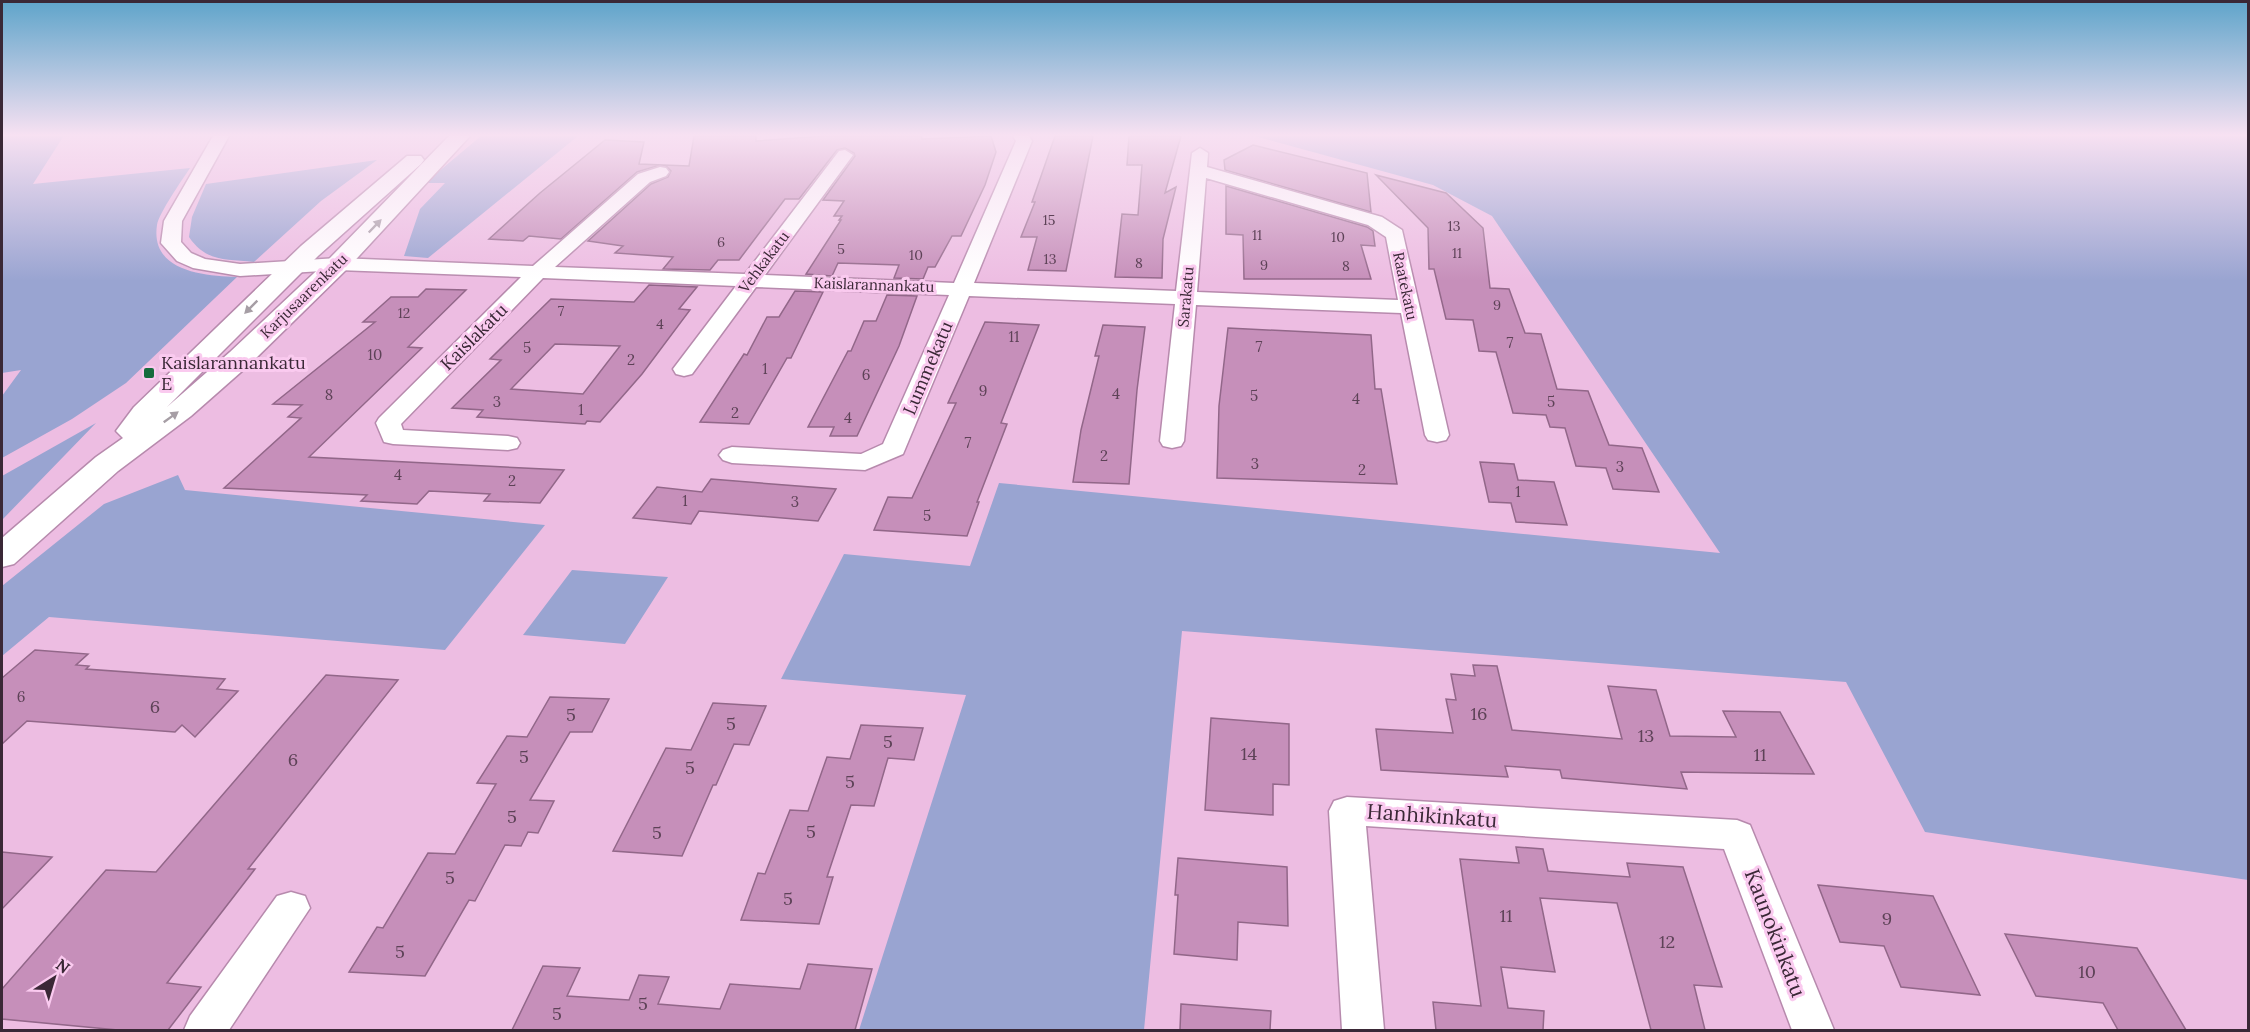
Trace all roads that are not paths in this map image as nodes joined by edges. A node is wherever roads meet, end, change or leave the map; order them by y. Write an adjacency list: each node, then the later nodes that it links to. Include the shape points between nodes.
1 (194, 184): 10 (street, Kaislarannankatu, via 173,221 171,243 184,257 200,264 240,270)
2 (383, 184): 10 (street, Karjusaarenkatu)
3 (414, 184): 9 (street, Karjusaarenkatu, one-way to 3)
4 (637, 184): 11 (street, Kaislakatu)
5 (824, 184): 12 (street, Vehkakatu)
6 (1006, 184): 13 (street, Lummekatu)
7 (1197, 184): 14 (street, Sarakatu)
8 (1265, 184): 15 (street, Raatekatu, via 1376,221 1395,234)
9 (338, 264): 10 (street, Kaislarannankatu); 11 (street, Kaislarannankatu); 21 (street, Karjusaarenkatu, one-way to 9, via 181,410)
10 (294, 267): 21 (street, Karjusaarenkatu, one-way to 21, via 144,413)
11 (539, 272): 12 (street, Kaislarannankatu); 19 (street, Kaislakatu, via 388,423 393,437)
12 (750, 280): 13 (street, Kaislarannankatu); 16 (street, Vehkakatu)
13 (962, 288): 14 (street, Kaislarannankatu); 20 (street, Lummekatu, via 894,449 865,462)
14 (1186, 297): 15 (street, Kaislarannankatu); 18 (street, Sarakatu)
15 (1410, 307): 17 (street, Raatekatu)
16 (684, 369)
17 (1437, 435)
18 (1172, 441)
19 (508, 443)
20 (732, 455)
21 (107, 464): 22 (street, Karjusaarenkatu)
22 (2, 556)
23 (1737, 835): 26 (street, Hanhikinkatu, via 1347,811); 27 (street, Kaunokinkatu)
24 (291, 908): 25 (street)
25 (205, 1030)
26 (1363, 1030)
27 (1813, 1030)

